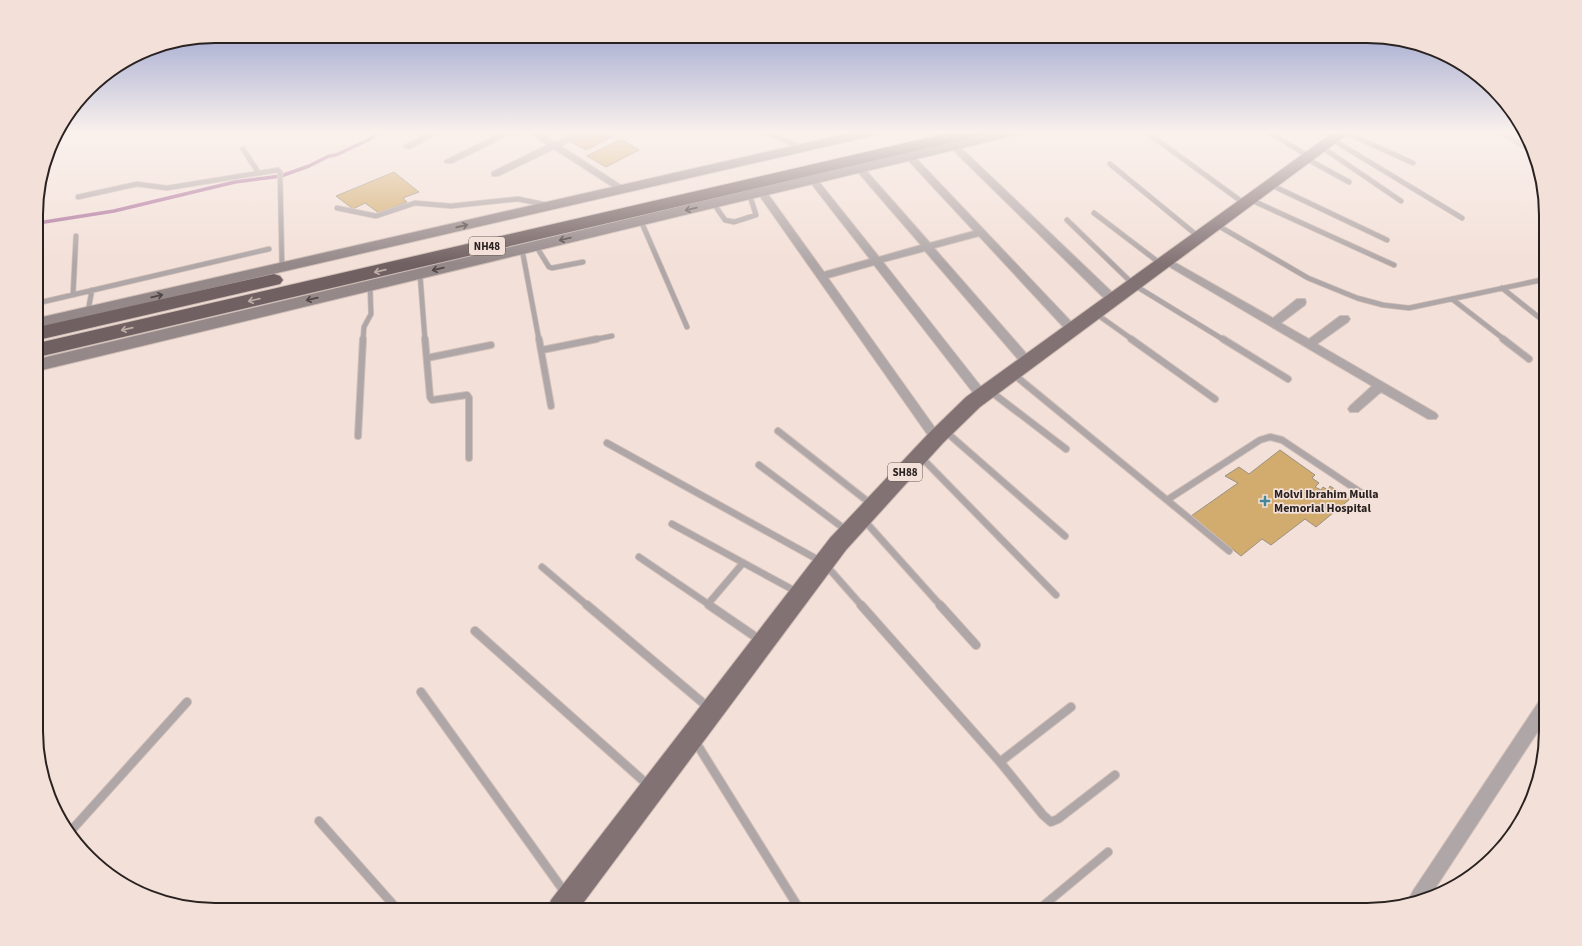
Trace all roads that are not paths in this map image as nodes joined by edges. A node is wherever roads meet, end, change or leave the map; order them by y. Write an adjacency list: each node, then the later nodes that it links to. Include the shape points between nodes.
1 (240, 175): 22 (lane, via 167,188 137,184)
2 (280, 175): 44 (lane)
3 (600, 175): 20 (street)
4 (683, 175): 20 (street)
5 (747, 175): 65 (highway, NH48)
6 (767, 175): 69 (highway, NH48, one-way to 69)
7 (833, 175): 17 (street)
8 (865, 175): 38 (street)
9 (940, 175): 33 (street)
10 (988, 175): 54 (street)
11 (1124, 175): 35 (lane)
12 (1208, 175): 24 (lane)
13 (1284, 175): 19 (main road, SH88)
14 (1345, 175): 18 (lane)
15 (1369, 175): 23 (lane)
16 (1387, 175): 29 (lane)
17 (812, 180): 21 (street); 40 (street)
18 (1348, 182)
19 (1271, 185): 24 (main road, SH88); 36 (lane)
20 (622, 189): 26 (street)
21 (756, 194): 25 (street); 25 (lane, via 756,215 734,222 724,220); 46 (street)
22 (78, 197)
23 (1401, 201)
24 (1248, 202): 32 (main road, SH88); 43 (lane)
25 (714, 204): 31 (street, one-way to 31)
26 (549, 206): 27 (lane, via 518,199 451,206 415,203 376,216); 44 (street, one-way to 26)
27 (337, 208)
28 (1094, 213): 42 (lane)
29 (1462, 218)
30 (1067, 220): 49 (lane)
31 (641, 221): 37 (street, one-way to 37); 63 (lane)
32 (1217, 224): 35 (main road, SH88); 53 (lane, via 1310,279 1347,295 1378,304 1410,308)
33 (981, 232): 38 (street); 64 (street)
34 (76, 236): 52 (lane)
35 (1199, 237): 42 (main road, SH88)
36 (1387, 240)
37 (529, 247): 41 (lane, via 552,268); 45 (street, one-way to 45); 70 (lane)
38 (927, 247): 40 (street); 74 (street)
39 (269, 249): 51 (lane)
40 (876, 261): 46 (street); 77 (street)
41 (583, 262)
42 (1164, 263): 49 (main road, SH88); 62 (street)
43 (1394, 265)
44 (282, 267): 57 (street, one-way to 44)
45 (420, 274): 48 (street); 71 (lane)
46 (822, 276): 83 (street)
47 (1539, 280): 50 (lane)
48 (370, 285): 73 (street, one-way to 73); 84 (lane, via 371,314 364,327)
49 (1134, 285): 54 (main road, SH88); 75 (lane)
50 (1502, 288): 53 (lane); 59 (lane)
51 (92, 290): 52 (lane); 57 (lane)
52 (73, 295): 55 (lane)
53 (1452, 299): 72 (lane)
54 (1113, 300): 58 (main road, SH88)
55 (43, 302)
56 (1301, 302): 62 (street)
57 (88, 311): 61 (street)
58 (1095, 313): 64 (main road, SH88); 78 (lane)
59 (1539, 317)
60 (1344, 318): 67 (street)
61 (43, 322)
62 (1273, 323): 67 (street)
63 (687, 327)
64 (1072, 329): 74 (main road, SH88)
65 (43, 333)
66 (612, 336): 70 (lane)
67 (1309, 344): 76 (street)
68 (491, 345): 71 (lane)
69 (43, 349)
70 (542, 350): 79 (lane)
71 (427, 358): 88 (lane, via 432,400 463,395 469,398)
72 (1528, 359)
73 (43, 364)
74 (1020, 368): 77 (main road, SH88); 91 (lane)
75 (1288, 379)
76 (1380, 386): 80 (street); 81 (street)
77 (985, 393): 83 (main road, SH88); 86 (lane)
78 (1215, 399)
79 (551, 406)
80 (1354, 409)
81 (1432, 416)
82 (778, 431): 92 (lane)
83 (940, 434): 87 (main road, SH88); 94 (lane)
84 (358, 436)
85 (607, 443): 97 (lane)
86 (1066, 449)
87 (920, 456): 92 (main road, SH88); 101 (lane)
88 (468, 458)
89 (759, 466): 92 (lane)
90 (1366, 496): 91 (lane, via 1282,440 1270,437 1260,440)
91 (1167, 500): 95 (lane)
92 (862, 518): 97 (main road, SH88); 105 (lane)
93 (672, 524): 98 (lane)
94 (1065, 536)
95 (1229, 551)
96 (639, 557): 102 (lane)
97 (824, 562): 100 (main road, SH88); 112 (lane)
98 (743, 563): 100 (lane); 102 (lane)
99 (542, 567): 109 (lane)
100 (800, 594): 104 (main road, SH88)
101 (1056, 595)
102 (708, 604): 104 (lane)
103 (475, 631): 114 (lane)
104 (763, 642): 109 (main road, SH88)
105 (976, 645)
106 (421, 692): 120 (lane)
107 (187, 702): 116 (lane)
108 (1071, 708): 112 (lane)
109 (712, 710): 111 (main road, SH88)
110 (1539, 716): 118 (street)
111 (692, 736): 114 (main road, SH88); 122 (lane)
112 (1000, 762): 113 (lane, via 1051,822 1058,820)
113 (1115, 775)
114 (652, 789): 121 (main road, SH88)
115 (319, 821): 119 (lane)
116 (73, 828)
117 (1108, 852): 123 (lane)
118 (1421, 894)
119 (392, 903)
120 (564, 903)
121 (566, 903)
122 (796, 903)
123 (1046, 903)

